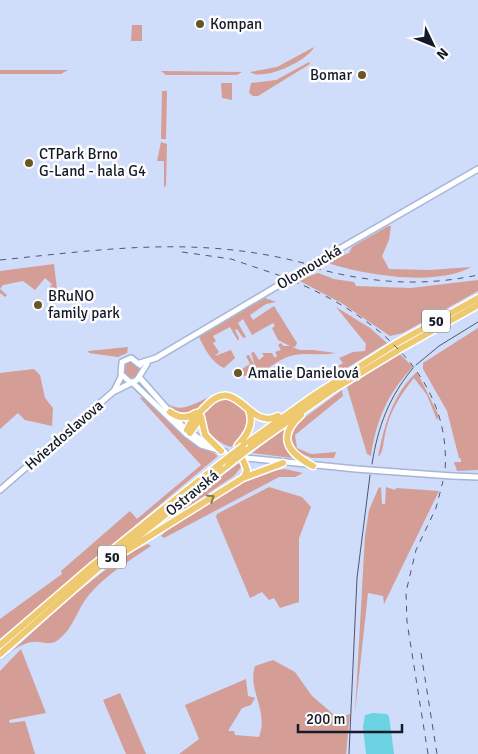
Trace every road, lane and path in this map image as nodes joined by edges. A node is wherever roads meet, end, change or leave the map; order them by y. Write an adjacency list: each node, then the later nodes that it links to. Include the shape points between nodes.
1 (478, 169): 5 (main road, Olomoucká, bridge)
2 (478, 298): 4 (highway, Ostravská / 50)
3 (478, 305): 4 (highway, Ostravská / 50)
4 (396, 348): 11 (highway, Ostravská / 50)
5 (156, 358): 6 (main road, Olomoucká); 7 (main road)
6 (140, 364): 7 (main road); 8 (main road, via 132,358 124,360 120,368)
7 (142, 370): 9 (main road)
8 (122, 375): 10 (main road); 12 (main road, Hviezdoslavova)
9 (139, 377): 10 (main road); 16 (main road)
10 (131, 382): 12 (main road); 16 (main road)
11 (334, 387): 13 (highway, Ostravská / 50); 19 (highway, Ostravská / 50); 22 (highway, 50, via 289,429 288,445)
12 (114, 391): 28 (main road, Hviezdoslavova)
13 (301, 404): 14 (highway, 50, via 268,419 260,418); 19 (highway, Ostravská / 50)
14 (247, 407): 15 (highway, 50, via 237,398 226,396 213,399); 19 (highway, 50, via 252,419)
15 (203, 409): 16 (highway, 50, via 185,417); 17 (highway); 18 (highway, 50)
16 (167, 412): 18 (main road); 20 (main road, via 198,443)
17 (201, 417): 18 (highway); 20 (highway, via 206,437)
18 (187, 430): 20 (main road)
19 (244, 446): 24 (highway, 50, bridge); 24 (highway, Ostravská / 50, bridge)
20 (223, 452)
21 (245, 459): 23 (main road); 27 (highway, via 247,471)
22 (297, 460): 23 (main road); 25 (highway)
23 (283, 463): 27 (highway, 50)
24 (224, 464): 29 (highway, Ostravská / 50); 30 (highway, Ostravská / 50, via 92,566)
25 (313, 466): 26 (main road, bridge)
26 (478, 477)
27 (243, 478): 29 (highway, 50, one-way to 27)
28 (0, 490)
29 (96, 570): 31 (highway, Ostravská / 50)
30 (0, 645)
31 (0, 654)

